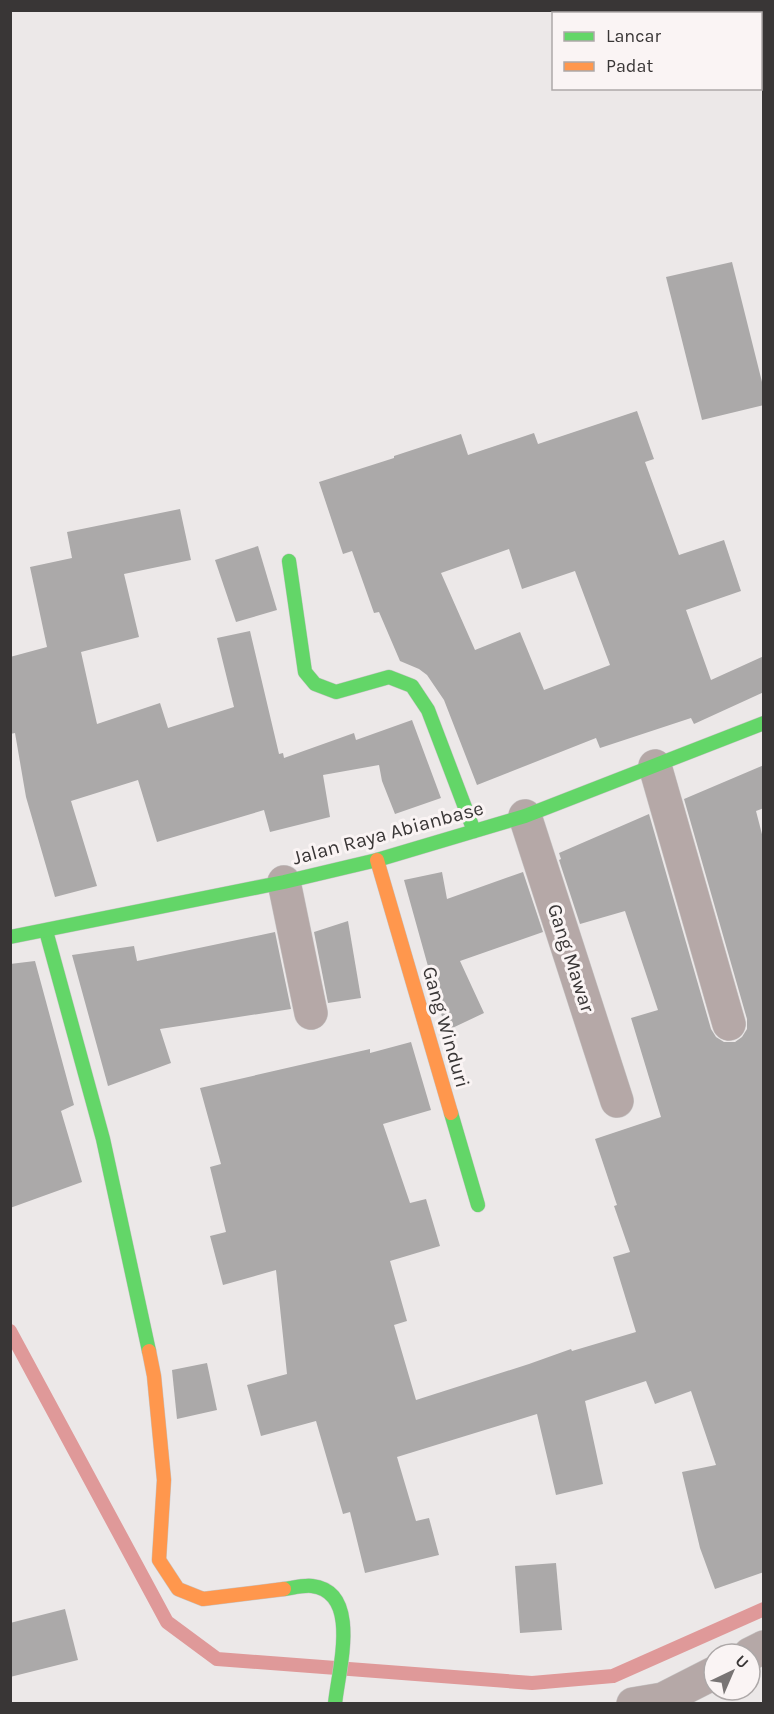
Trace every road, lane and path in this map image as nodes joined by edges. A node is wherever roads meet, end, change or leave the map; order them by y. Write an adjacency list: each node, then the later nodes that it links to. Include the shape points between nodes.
1 (289, 561): 5 (street, via 305,672 315,684 336,692 389,677 411,686 428,710)
2 (764, 723): 3 (street, Jalan Raya Abianbase)
3 (655, 766): 4 (street, Jalan Raya Abianbase); 11 (street)
4 (525, 816): 5 (street, Jalan Raya Abianbase); 12 (street, Gang Mawar)
5 (474, 831): 6 (street, Jalan Raya Abianbase)
6 (377, 860): 7 (street, Jalan Raya Abianbase); 13 (street, Gang Winduri)
7 (284, 882): 8 (street, Jalan Raya Abianbase); 10 (street)
8 (46, 931): 9 (street, Jalan Raya Abianbase); 15 (street, via 103,1139 154,1376 164,1480 159,1560 178,1589 203,1599 323,1587 338,1600 344,1630)
9 (10, 937)
10 (311, 1013)
11 (729, 1024)
12 (617, 1101)
13 (478, 1205)
14 (702, 1679): 16 (street, via 663,1699)
15 (335, 1700)
16 (633, 1704)

